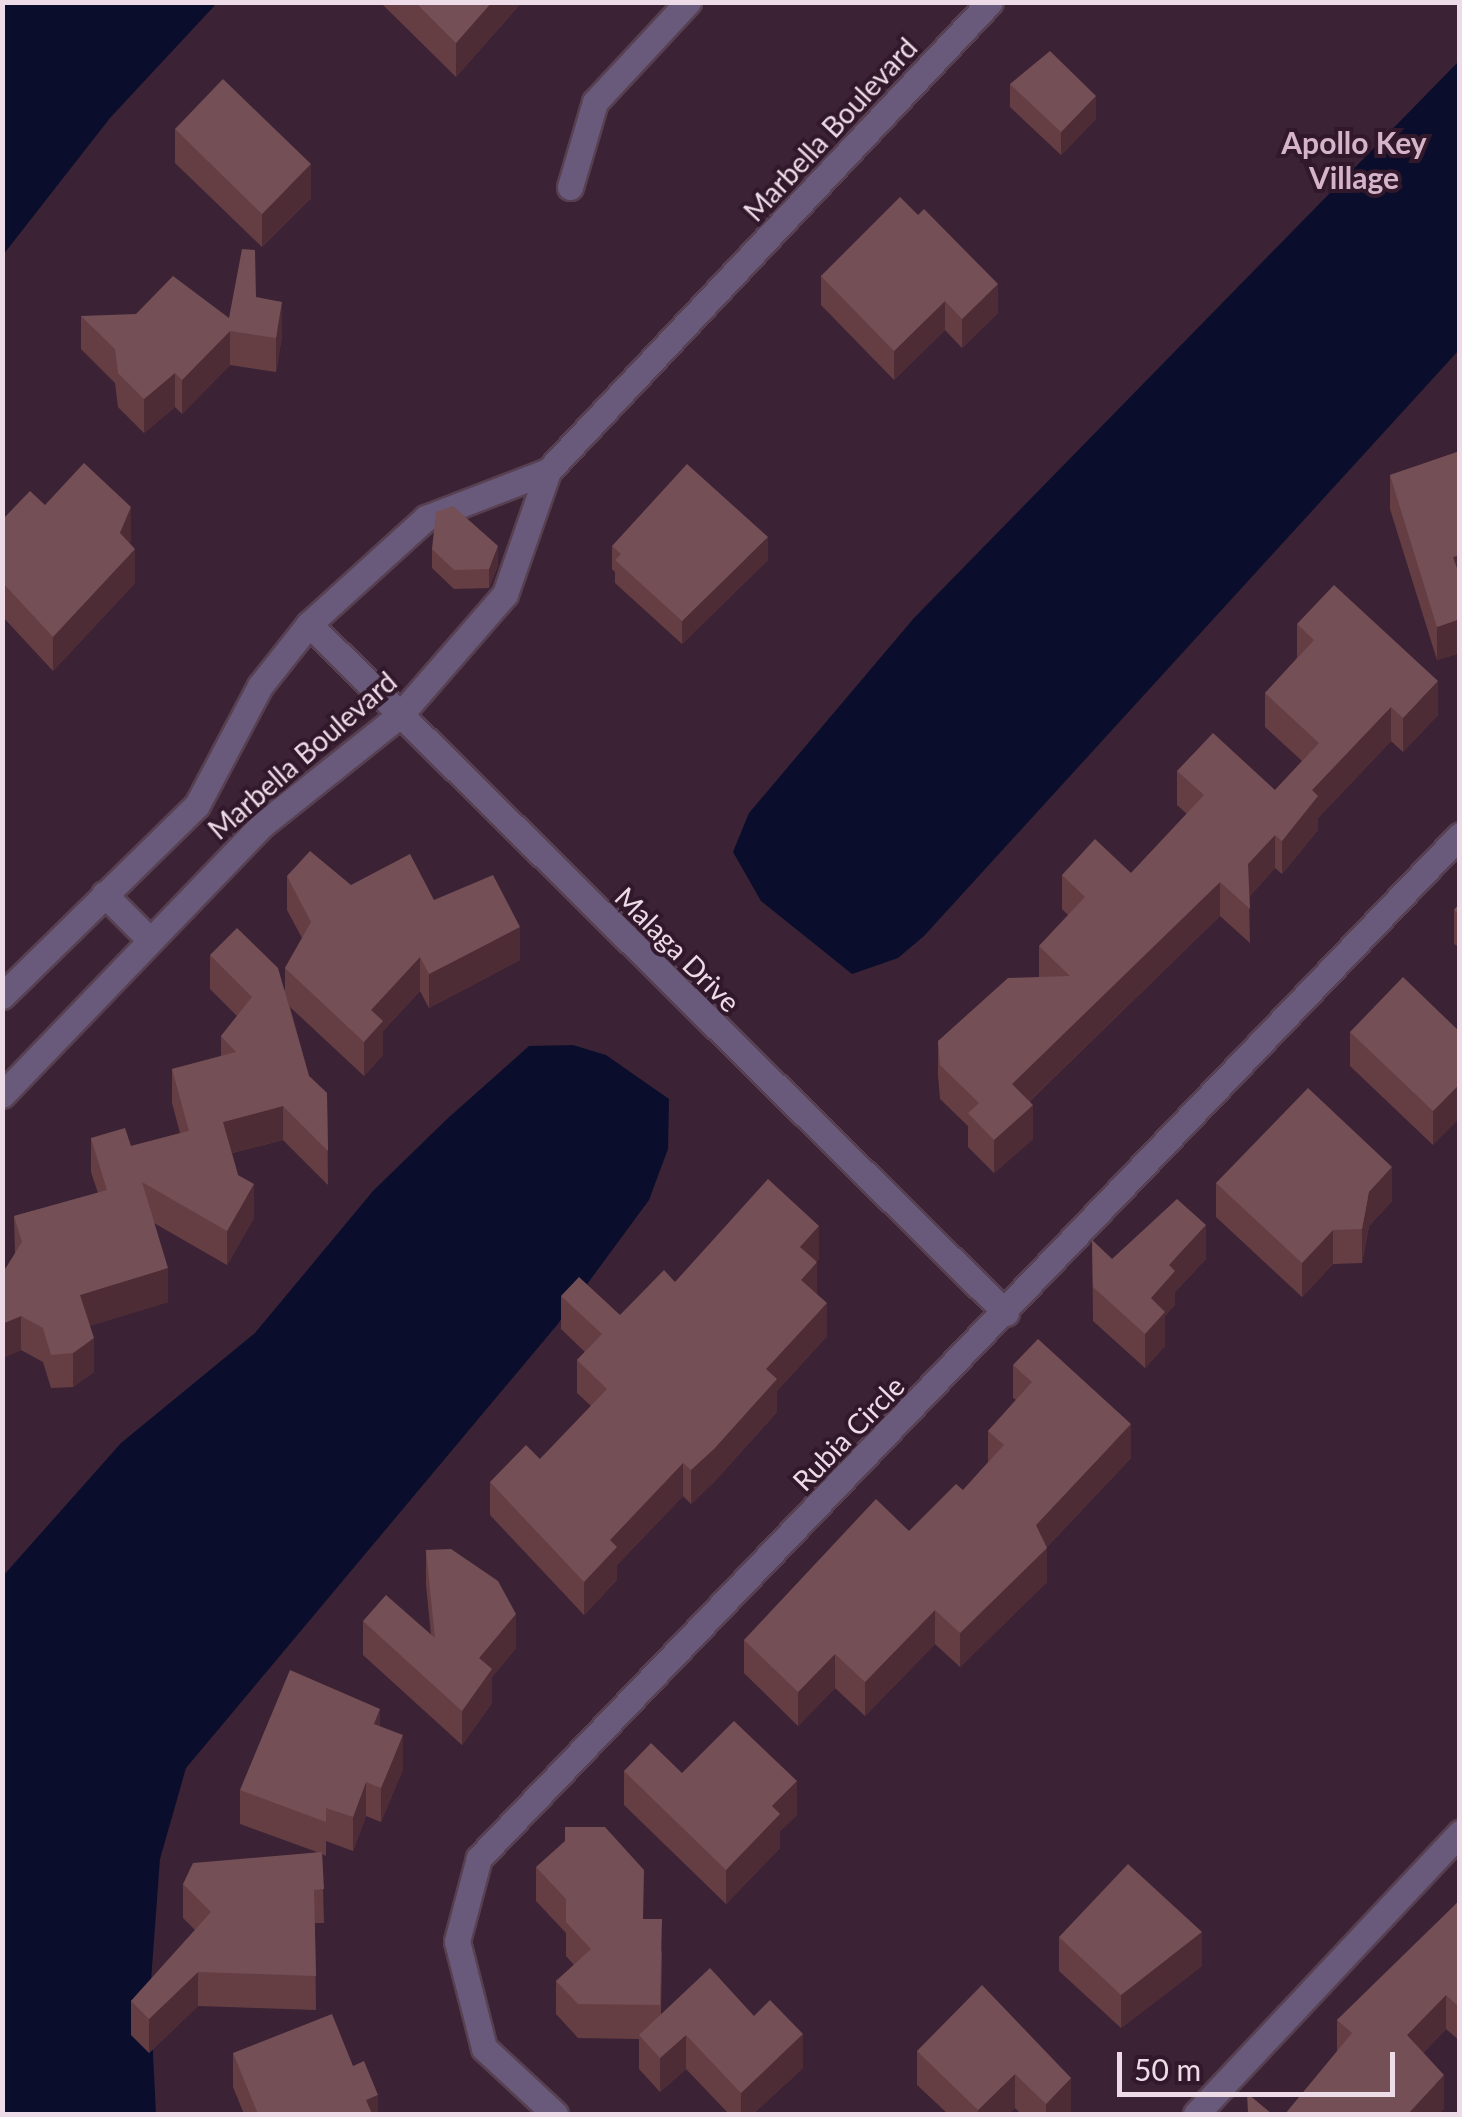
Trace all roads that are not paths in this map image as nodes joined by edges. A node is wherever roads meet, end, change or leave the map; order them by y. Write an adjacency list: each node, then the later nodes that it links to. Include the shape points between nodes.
1 (688, 2): 3 (street, via 596,102)
2 (990, 2): 4 (street, Marbella Boulevard)
3 (570, 187)
4 (548, 471): 5 (street, Marbella Boulevard, via 426,518); 6 (street, Marbella Boulevard, via 505,594)
5 (309, 624): 6 (street, Malaga Drive); 8 (street, Marbella Boulevard, via 260,686 197,806)
6 (400, 715): 9 (street, Marbella Boulevard, via 262,825); 12 (street, Malaga Drive)
7 (1460, 834): 12 (street, Rubia Circle)
8 (104, 894): 9 (street); 10 (street, Marbella Boulevard)
9 (150, 939): 11 (street, Marbella Boulevard)
10 (2, 996)
11 (2, 1095)
12 (1006, 1314): 14 (street, Rubia Circle, via 479,1858 457,1940 484,2048)
13 (1460, 1833): 15 (street)
14 (555, 2114)
15 (1196, 2114)

